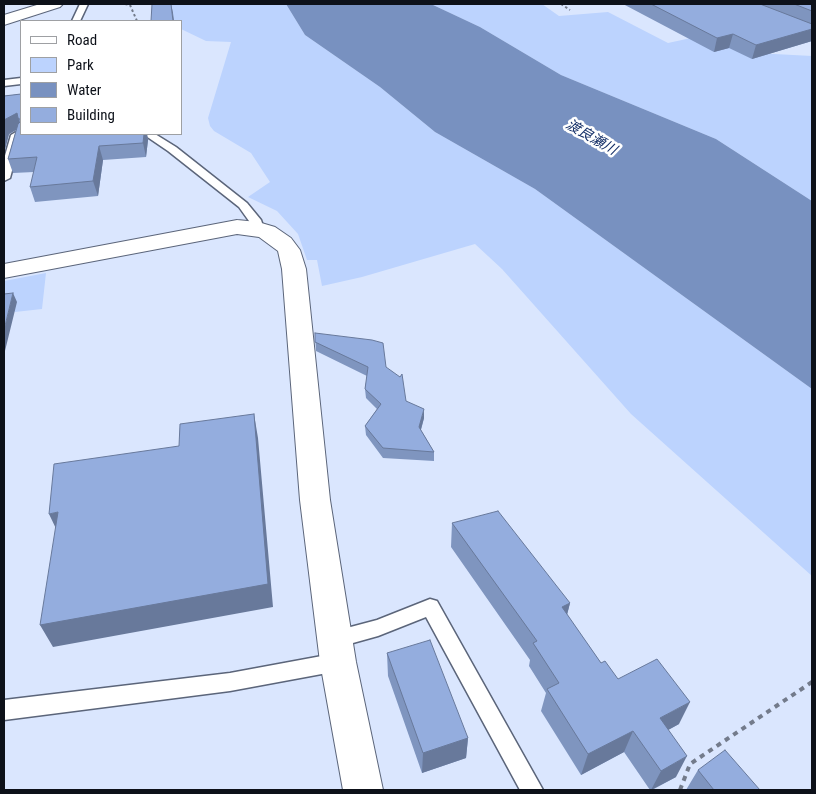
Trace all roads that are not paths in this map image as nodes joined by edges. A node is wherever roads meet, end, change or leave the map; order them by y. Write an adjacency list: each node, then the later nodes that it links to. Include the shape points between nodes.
1 (55, 4): 3 (street)
2 (84, 4): 4 (lane)
3 (4, 20)
4 (76, 20)
5 (20, 81): 6 (lane)
6 (4, 83)
7 (20, 133): 9 (lane, via 16,135)
8 (150, 135): 10 (lane, via 243,205)
9 (4, 178)
10 (258, 229): 11 (street, via 213,230); 12 (street, via 283,242 289,250 294,269 309,449)
11 (4, 271)
12 (337, 650): 13 (lane, via 230,682); 14 (street); 15 (lane, via 378,628 430,607)
13 (4, 710)
14 (364, 790)
15 (532, 790)

